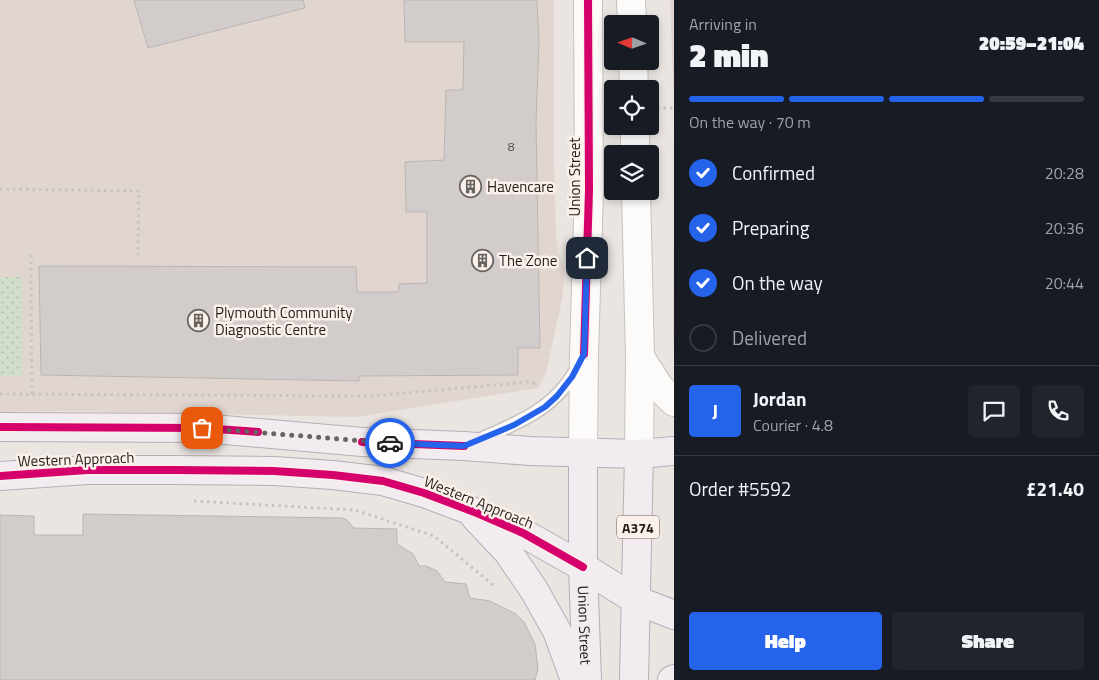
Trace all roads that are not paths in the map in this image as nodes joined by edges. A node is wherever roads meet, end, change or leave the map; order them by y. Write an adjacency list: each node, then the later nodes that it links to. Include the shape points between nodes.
1 (588, 0): 5 (street, Union Street)
2 (632, 0): 3 (street)
3 (632, 15)
4 (636, 200): 6 (street)
5 (584, 354): 9 (lane, via 572,377 545,407 514,425); 11 (street, Union Street)
6 (640, 357): 7 (street, via 660,388); 12 (street)
7 (674, 402)
8 (0, 426): 9 (main road, Western Approach, via 202,428 362,442)
9 (464, 446): 11 (main road, Western Approach)
10 (674, 451): 12 (main road, Western Approach)
11 (583, 453): 12 (main road, Western Approach); 15 (main road, Union Street)
12 (639, 454): 16 (main road, A374)
13 (0, 476): 14 (main road, Western Approach, via 87,470 274,471 333,475 382,481)
14 (469, 509): 15 (main road, Western Approach, via 523,533); 18 (main road, via 508,552 534,590 558,631)
15 (583, 567): 16 (main road, Western Approach); 19 (main road, Union Street)
16 (636, 600): 17 (main road, Western Approach); 20 (main road, A374)
17 (674, 615)
18 (575, 680)
19 (587, 680)
20 (634, 680)

